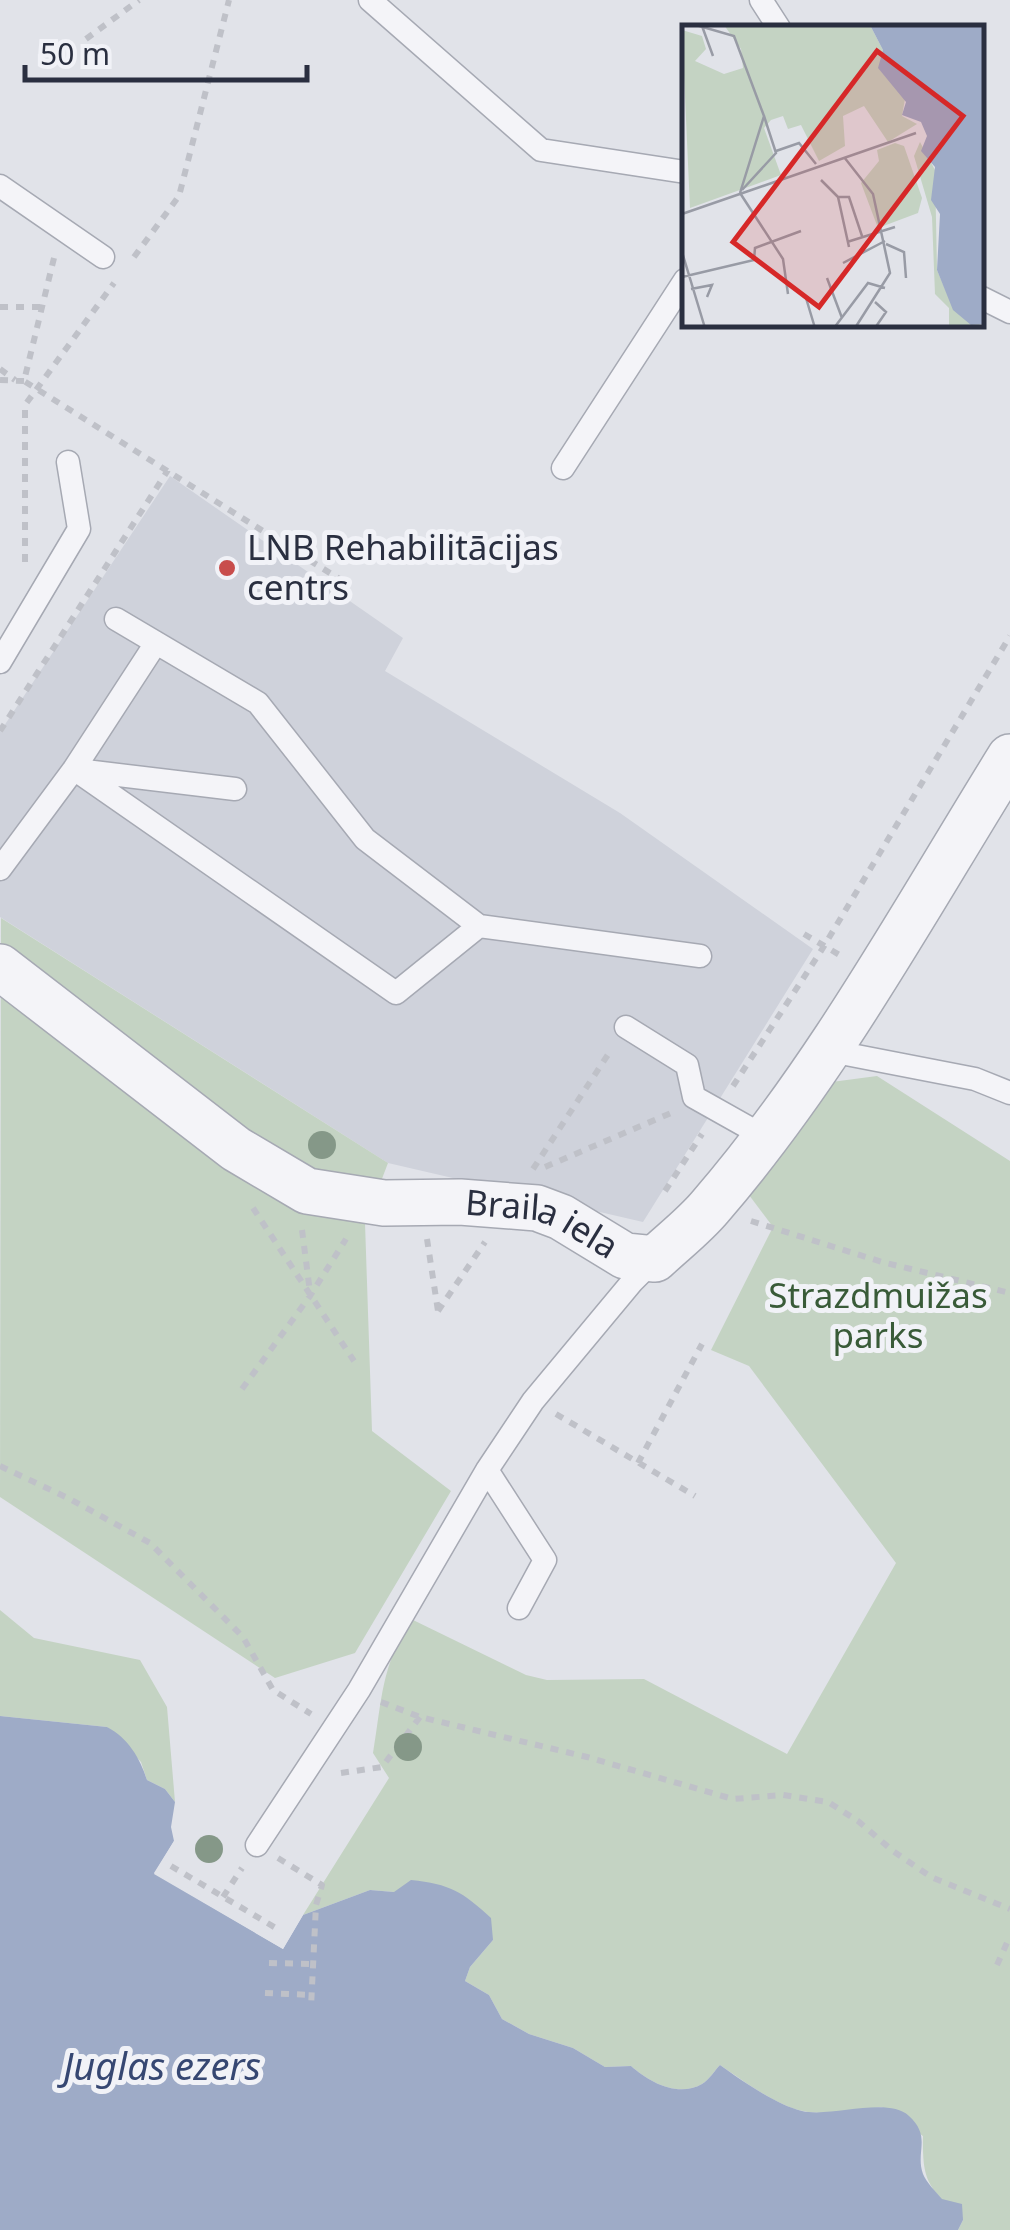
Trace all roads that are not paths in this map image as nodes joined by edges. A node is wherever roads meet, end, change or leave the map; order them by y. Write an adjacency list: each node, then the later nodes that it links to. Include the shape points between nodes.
1 (370, 0): 4 (lane, via 541,150)
2 (761, 0): 3 (lane)
3 (777, 25)
4 (682, 172)
5 (0, 186): 6 (lane)
6 (103, 257)
7 (682, 285): 11 (lane)
8 (985, 300): 9 (lane)
9 (1010, 312)
10 (68, 462): 14 (lane, via 79,528)
11 (562, 468)
12 (116, 619): 13 (lane)
13 (156, 643): 16 (lane); 19 (lane, via 258,702 365,839)
14 (0, 662)
15 (1010, 757): 23 (street, Braila iela)
16 (74, 769): 17 (lane); 18 (lane); 19 (lane, via 396,994)
17 (235, 789)
18 (0, 869)
19 (479, 926): 20 (lane)
20 (700, 956)
21 (0, 967): 26 (street, Braila iela, via 236,1149 308,1191 384,1203 510,1204 561,1217)
22 (626, 1027): 25 (lane, via 687,1065 694,1096)
23 (829, 1048): 24 (lane, via 974,1078); 25 (street, Braila iela)
24 (1010, 1093)
25 (767, 1138): 26 (street, Braila iela, via 708,1210)
26 (640, 1258): 27 (lane, via 632,1282 533,1401)
27 (487, 1470): 28 (lane, via 545,1560); 29 (lane, via 359,1690)
28 (519, 1608)
29 (257, 1845)

